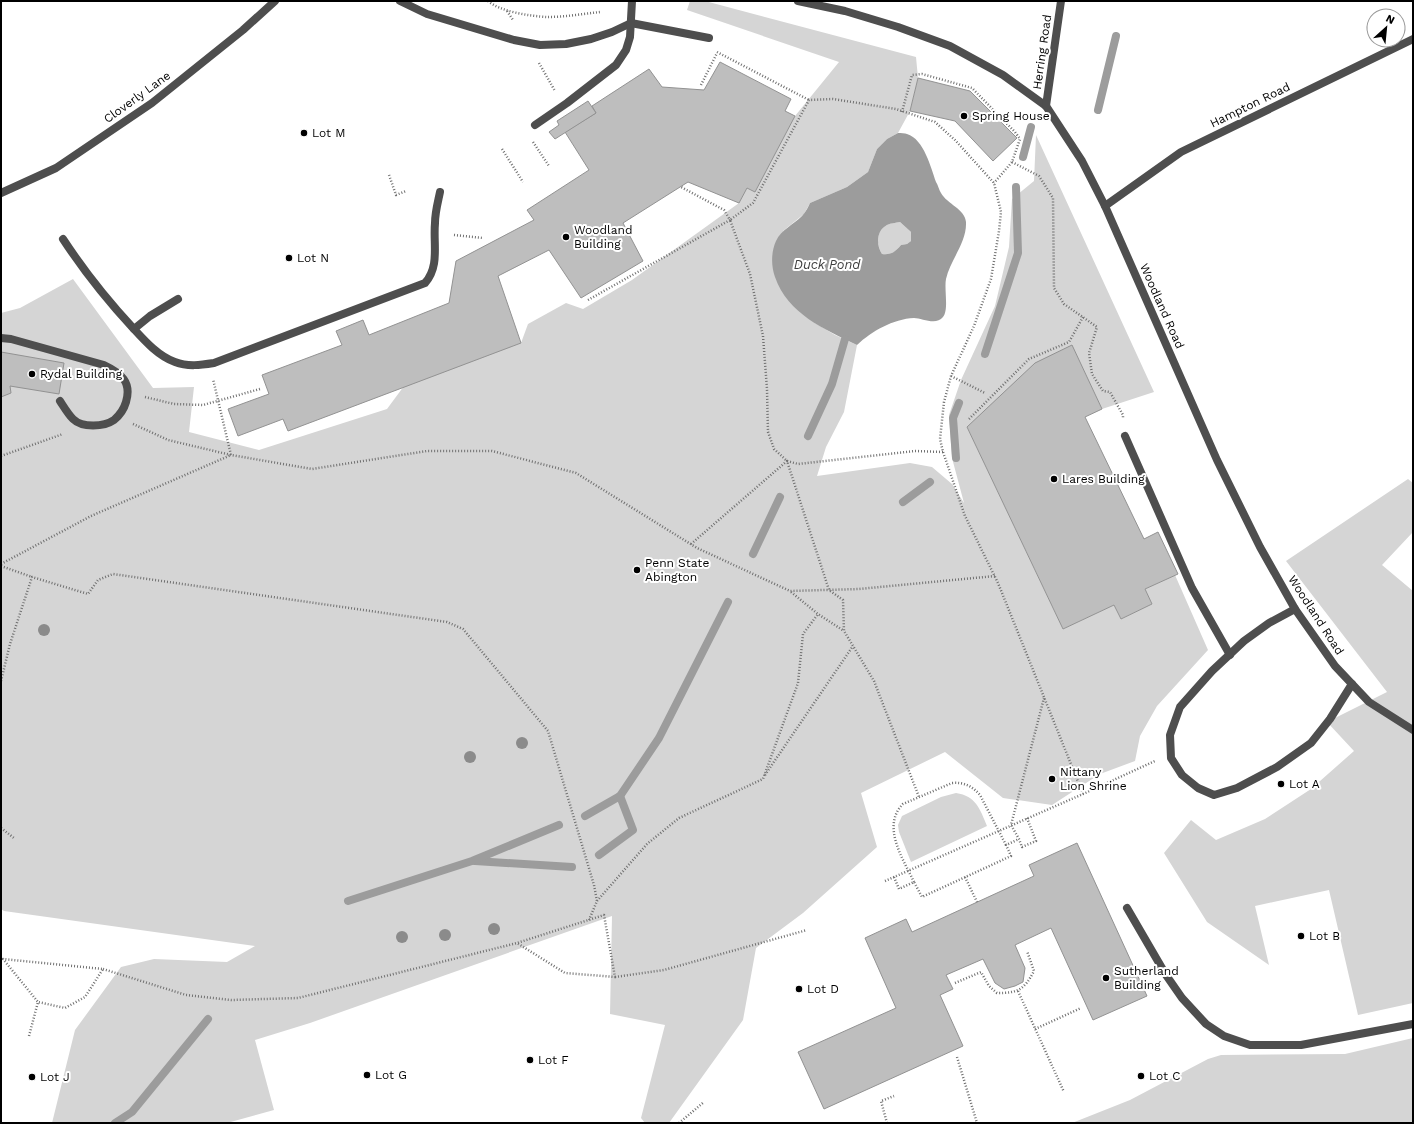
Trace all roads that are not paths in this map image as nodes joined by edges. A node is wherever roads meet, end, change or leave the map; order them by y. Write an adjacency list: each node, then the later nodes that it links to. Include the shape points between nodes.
1 (275, 1): 12 (street, Cloverly Lane, via 152,103 56,168)
2 (400, 1): 6 (street, via 427,14 514,40 540,45 591,40)
3 (632, 1): 6 (street)
4 (798, 1): 9 (street, Woodland Road, via 845,11 950,46 1003,74)
5 (1061, 1): 9 (street, Herring Road)
6 (631, 23): 7 (street); 10 (street, via 626,50 616,65)
7 (709, 38)
8 (1413, 39): 13 (street, Hampton Road, via 1180,152)
9 (1046, 106): 13 (street, Woodland Road, via 1082,161)
10 (535, 125)
11 (440, 192): 16 (street, via 435,223 435,266 425,284 214,363 195,366 174,362 150,347)
12 (1, 193)
13 (1105, 206): 20 (street, Woodland Road, via 1217,460 1260,547)
14 (63, 239): 16 (street, via 85,272)
15 (178, 299): 16 (street)
16 (134, 329)
17 (1, 338): 18 (street, via 104,365 116,371 125,381 129,393 124,409 113,420 100,425 83,424 73,419)
18 (60, 401)
19 (1125, 436): 21 (street, via 1192,588)
20 (1295, 609): 21 (street, via 1270,623); 22 (street, Woodland Road, via 1335,666)
21 (1230, 654): 22 (street, via 1180,707 1170,735 1171,758 1182,775 1198,788 1214,795 1237,788 1277,767 1311,743)
22 (1352, 684): 23 (street, Woodland Road, via 1369,702)
23 (1413, 730)
24 (1127, 908): 25 (street, via 1182,998 1206,1024 1224,1036 1250,1045 1301,1045)
25 (1413, 1024)

